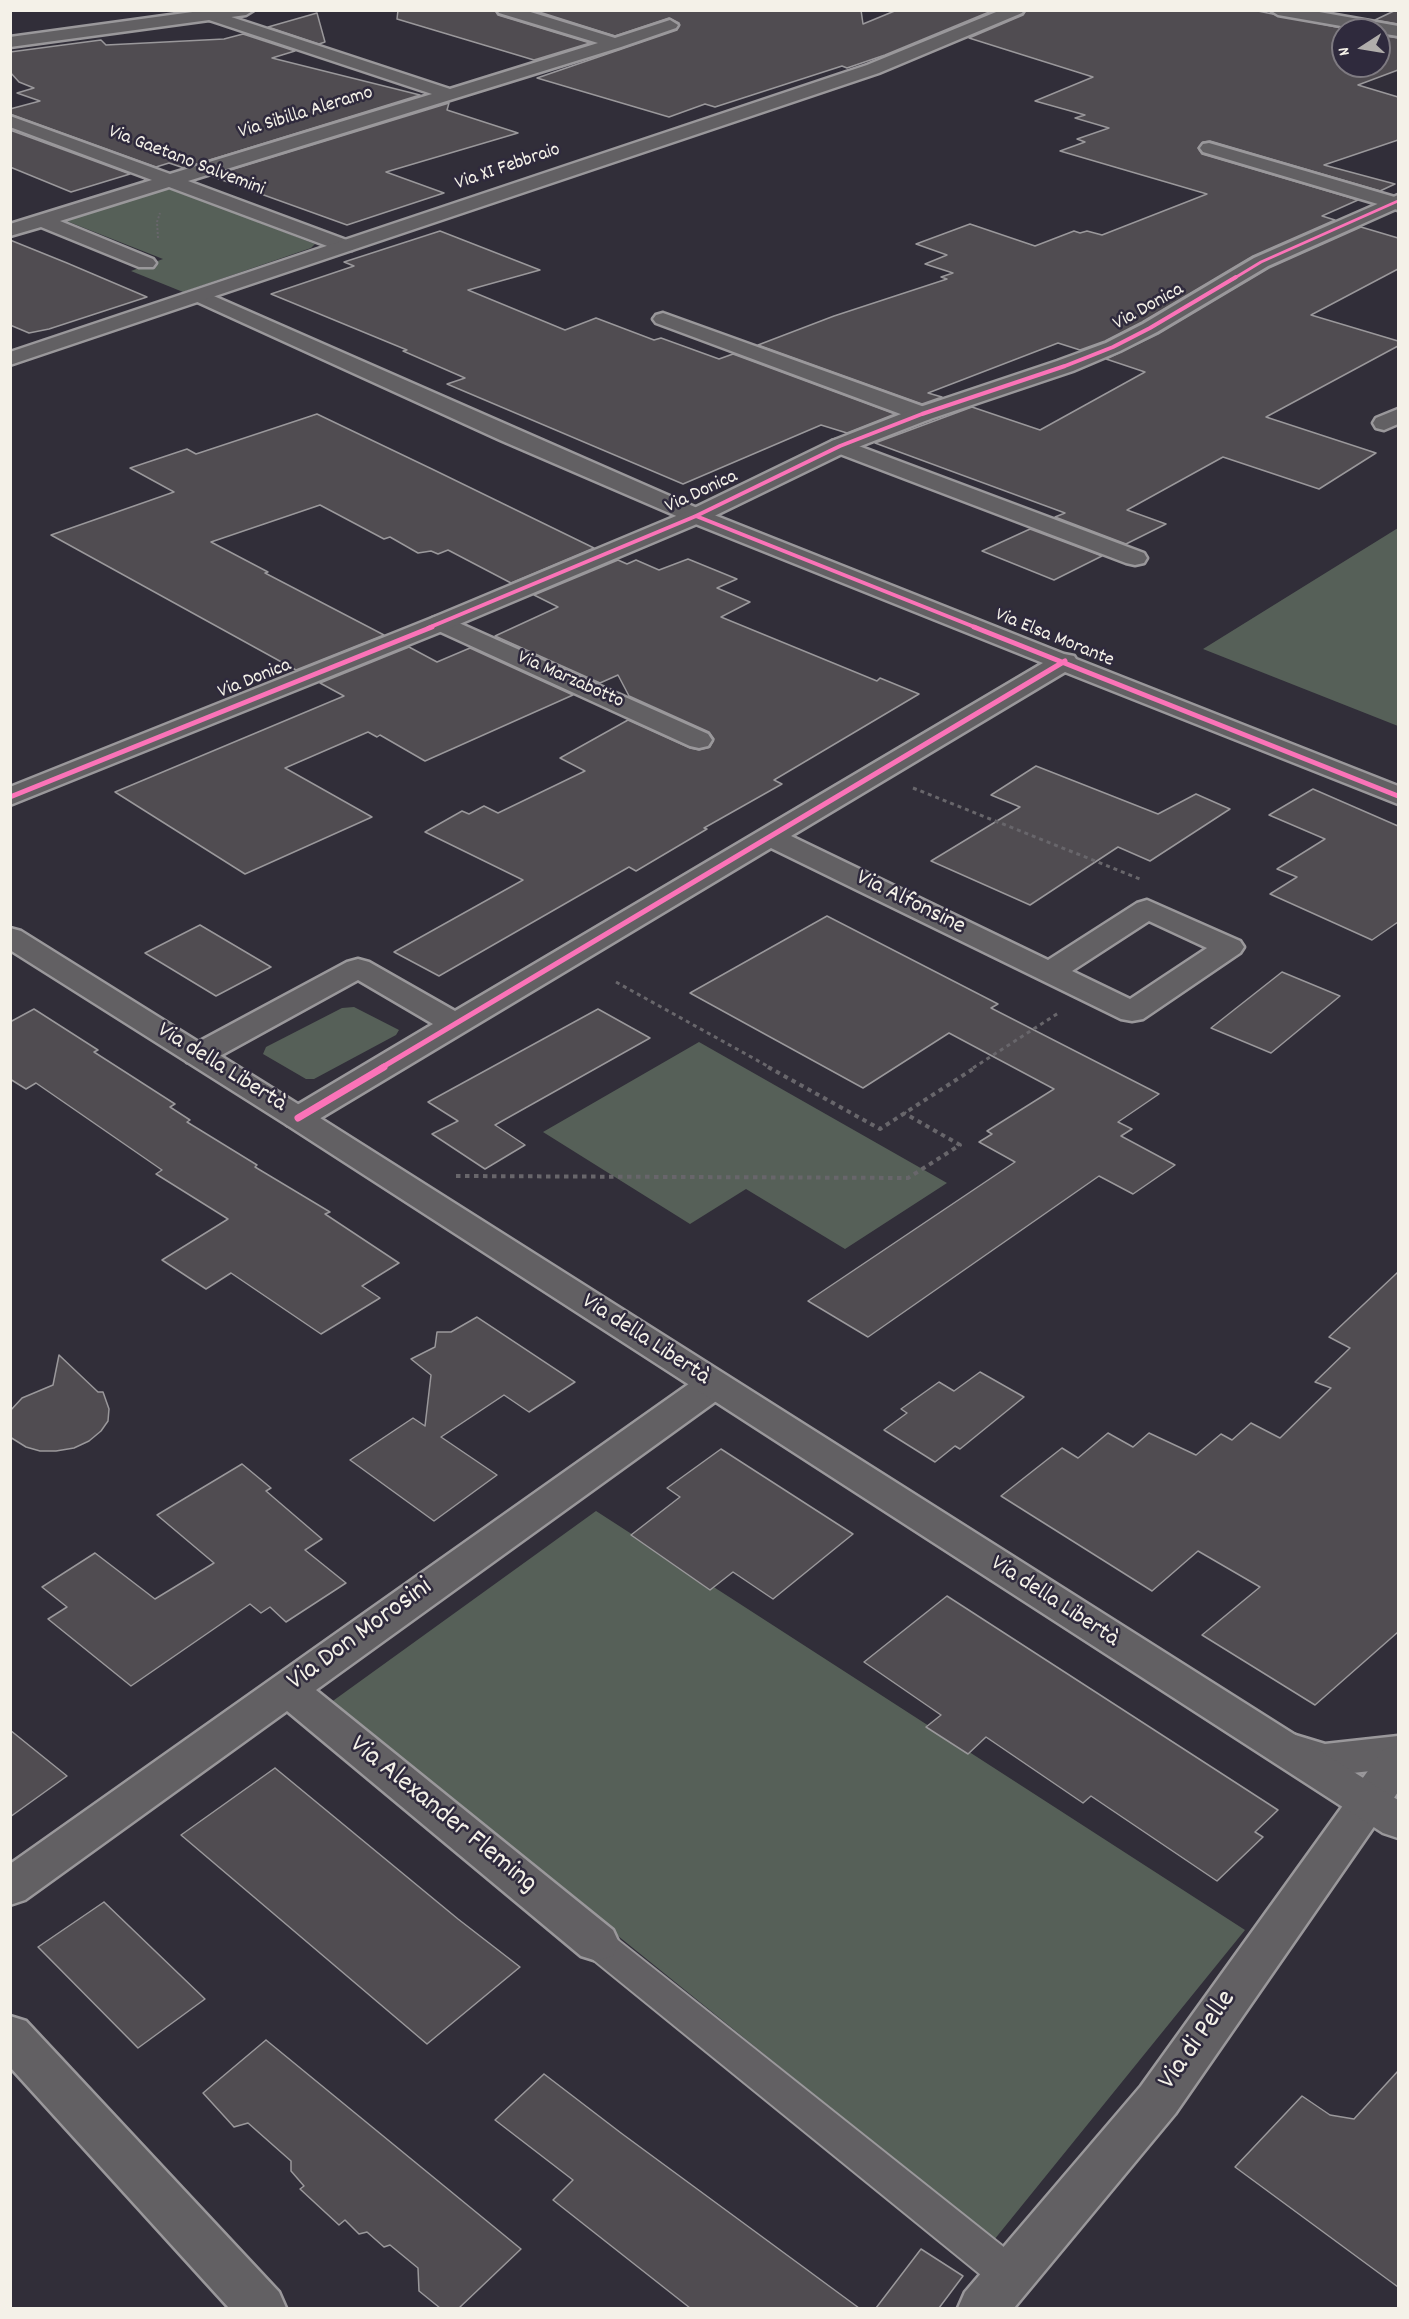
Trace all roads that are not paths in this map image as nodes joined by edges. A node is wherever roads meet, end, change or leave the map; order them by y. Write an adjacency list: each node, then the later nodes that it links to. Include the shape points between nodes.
1 (246, 10): 5 (street)
2 (505, 10): 9 (street)
3 (1016, 10): 17 (street, Via XI Febbraio, via 873,69)
4 (1278, 10): 7 (street)
5 (209, 15): 8 (street); 10 (street)
6 (670, 25): 9 (street, Via Sibilla Aleramo)
7 (1398, 31)
8 (10, 42)
9 (615, 43): 10 (street, Via Sibilla Aleramo)
10 (449, 93): 13 (street, Via Sibilla Aleramo)
11 (10, 121): 13 (street, Via Gaetano Salvemini)
12 (1209, 148): 14 (street)
13 (168, 180): 15 (street, Via Sibilla Aleramo); 17 (street, Via Gaetano Salvemini)
14 (1397, 202): 22 (street, Via Donica, via 1262,262 1113,347)
15 (42, 220): 16 (street, Via Sibilla Aleramo); 18 (street)
16 (10, 230)
17 (345, 246): 19 (street, Via XI Febbraio)
18 (146, 263)
19 (200, 296): 21 (street, Via XI Febbraio); 24 (street, Via Elsa Morante)
20 (663, 319): 22 (street)
21 (14, 356)
22 (922, 414): 23 (street, Via Donica)
23 (840, 446): 24 (street, Via Donica); 25 (street)
24 (696, 516): 26 (street, Via Donica); 27 (street, Via Elsa Morante)
25 (1135, 558)
26 (441, 622): 28 (street, Via Marzabotto); 30 (street, Via Donica)
27 (1065, 661): 29 (street, Via Elsa Morante); 31 (street)
28 (699, 740)
29 (1398, 796)
30 (10, 797)
31 (770, 837): 33 (street, Via Alfonsine); 34 (street)
32 (10, 937): 35 (street, Via della Libertà)
33 (1050, 972): 33 (street, Via Alfonsine, via 1147,909 1229,947 1131,1012)
34 (455, 1024): 35 (street, via 358,968); 36 (street)
35 (198, 1055): 36 (street, Via della Libertà)
36 (298, 1118): 37 (street, Via della Libertà)
37 (713, 1385): 38 (street, Via Don Morosini); 39 (street, Via della Libertà)
38 (287, 1689): 43 (street, Via Don Morosini); 44 (street, Via Alexander Fleming)
39 (1279, 1746): 40 (street, Via della Libertà, via 1325,1760); 42 (street, Via della Libertà)
40 (1398, 1752)
41 (1398, 1761): 42 (street, Via di Pelle)
42 (1383, 1811): 46 (street, Via di Pelle, via 1158,2100)
43 (10, 1888)
44 (597, 1943): 46 (lane)
45 (10, 2035): 47 (street)
46 (997, 2292)
47 (261, 2308)

